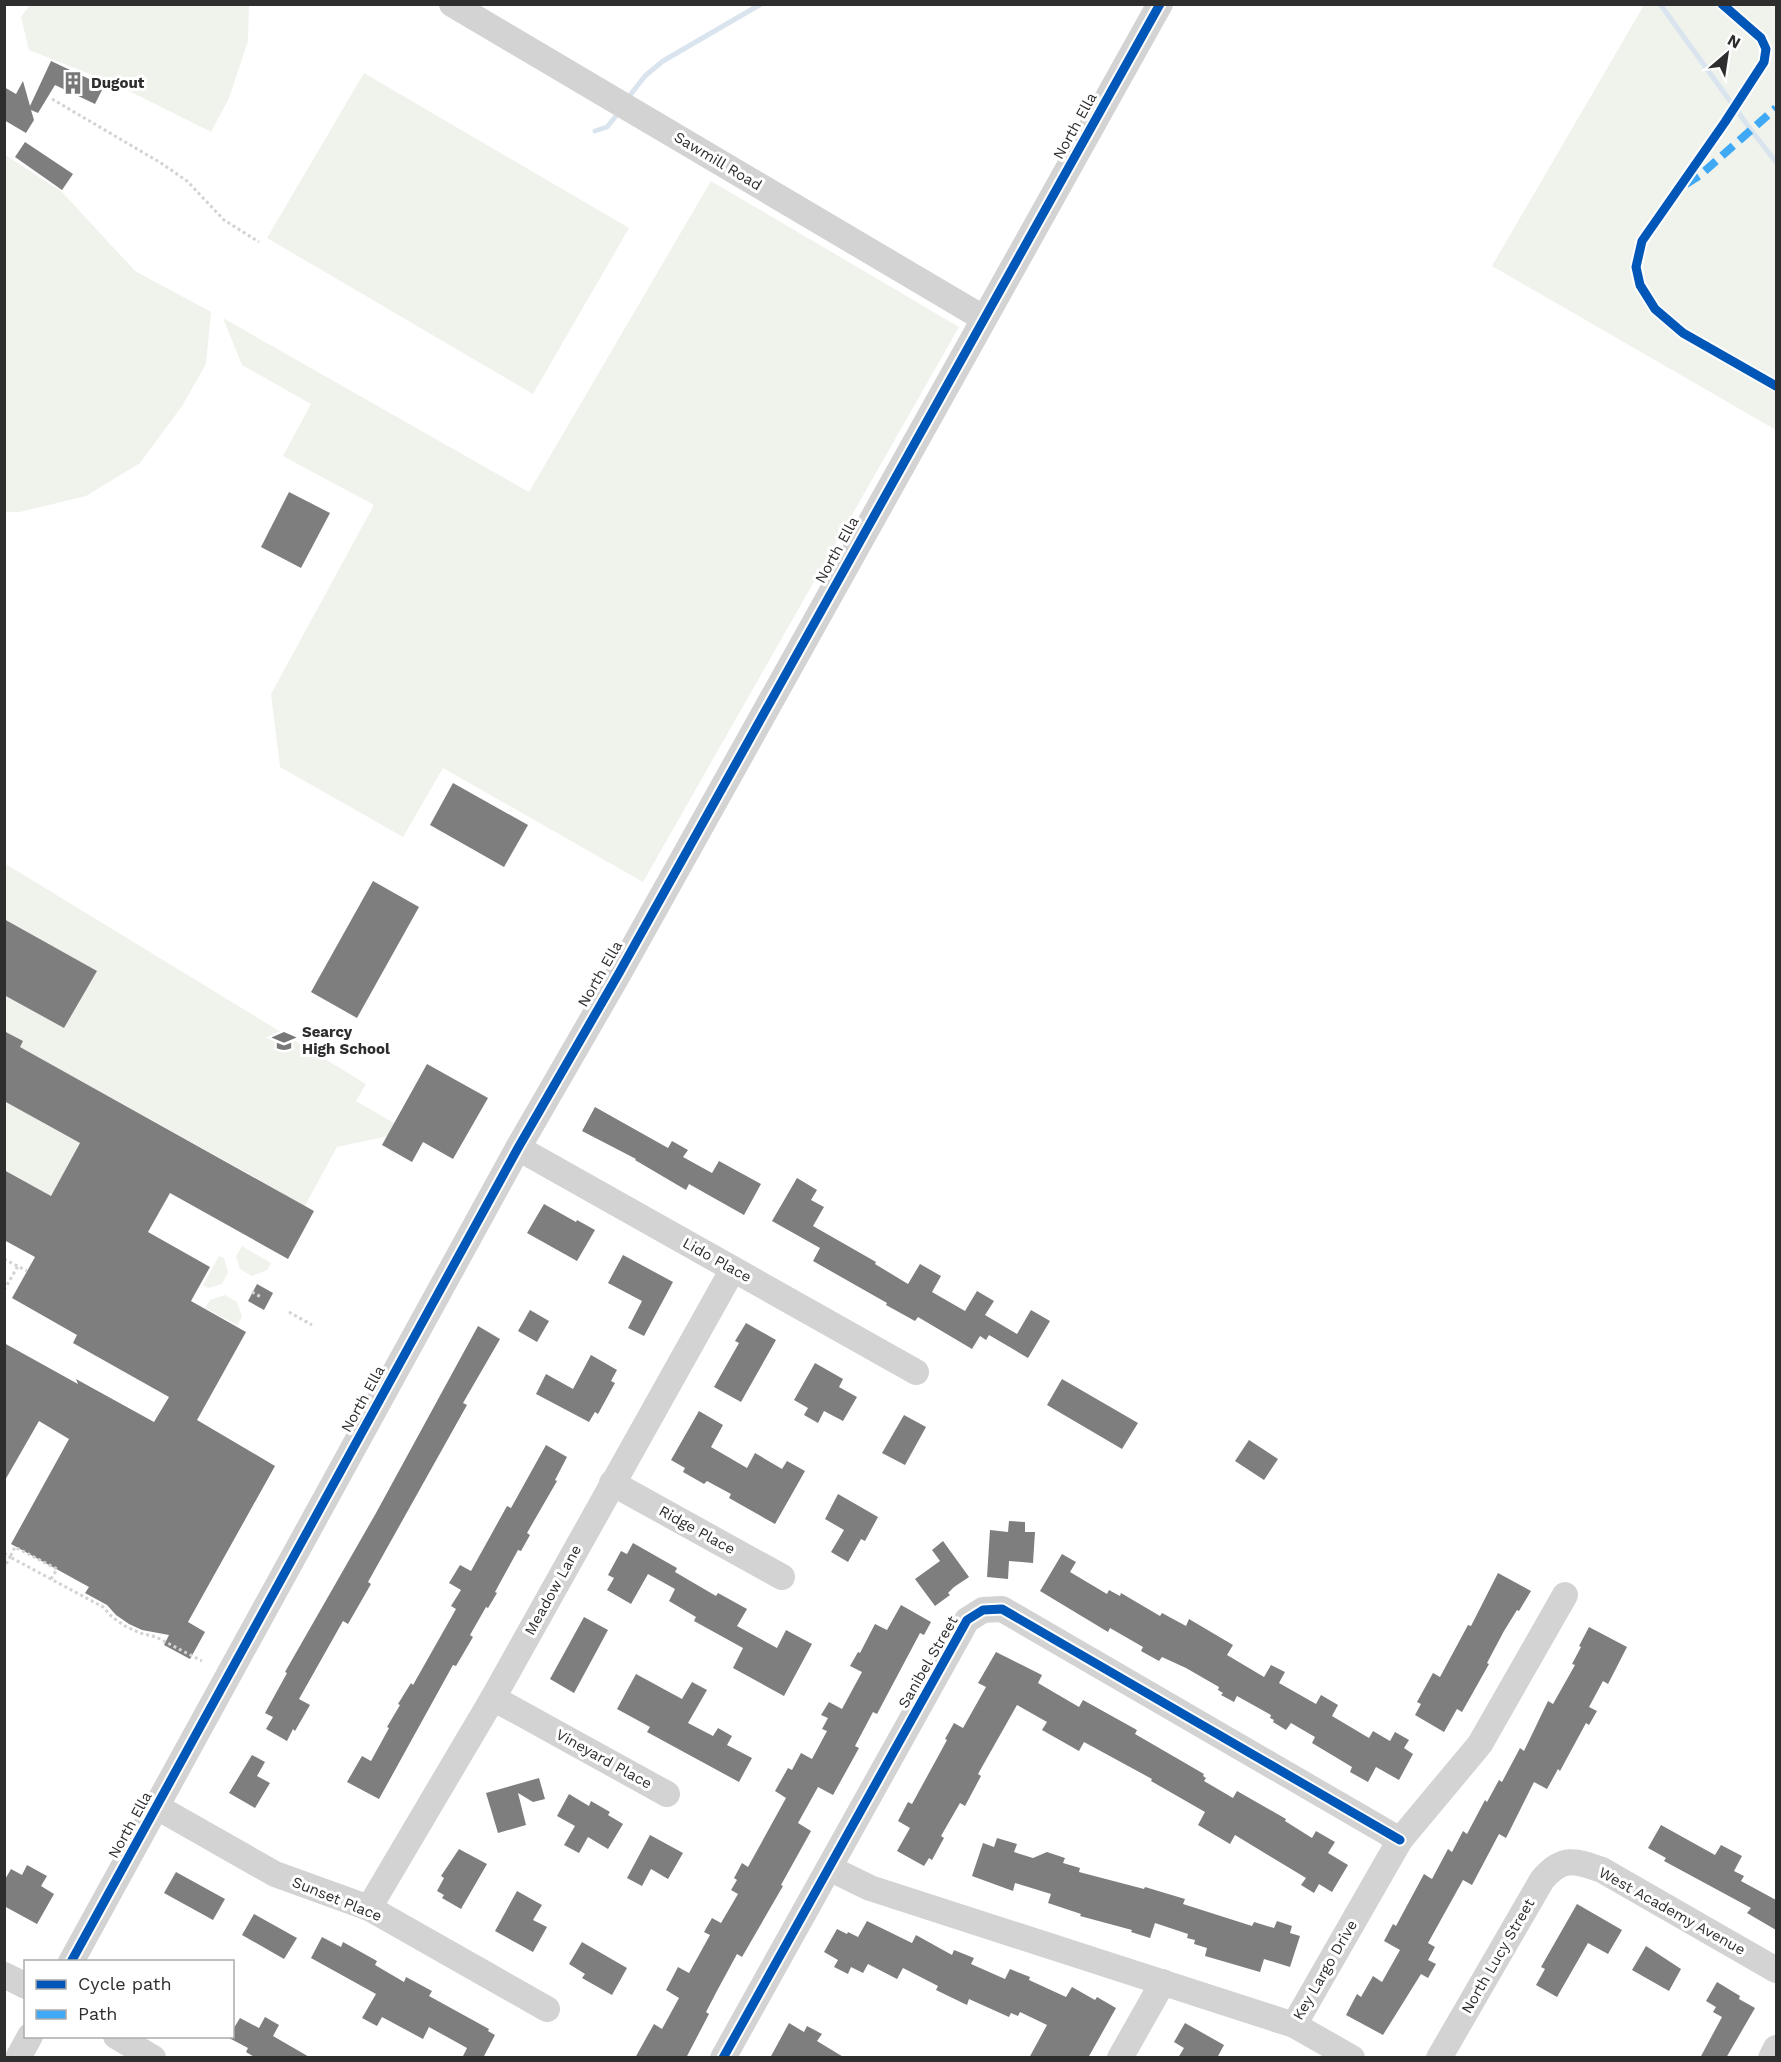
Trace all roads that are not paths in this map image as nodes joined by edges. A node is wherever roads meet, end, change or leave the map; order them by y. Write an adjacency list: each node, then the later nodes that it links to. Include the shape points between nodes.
1 (452, 4): 3 (street, Sawmill Road)
2 (1160, 4): 3 (street, North Ella)
3 (983, 318): 4 (street, North Ella)
4 (518, 1148): 5 (street, Lido Place); 14 (street, North Ella)
5 (733, 1269): 6 (street, Lido Place); 7 (street, Meadow Lane)
6 (916, 1372)
7 (612, 1483): 8 (street, Ridge Place); 10 (street, Meadow Lane)
8 (782, 1577)
9 (1565, 1595): 15 (street, Key Largo Drive, via 1480,1744)
10 (492, 1698): 11 (street, Vineyard Place); 12 (street, Meadow Lane)
11 (540, 1725): 12 (street, Vineyard Place, via 500,1725); 13 (street, Vineyard Place)
12 (463, 1750): 18 (street, Meadow Lane)
13 (668, 1794)
14 (157, 1807): 18 (street, Sunset Place, via 275,1874); 19 (street, North Ella)
15 (1400, 1840): 17 (street, Sanibel Street, via 1002,1609 983,1610 967,1620); 25 (street, Key Largo Drive)
16 (1564, 1862): 20 (street, West Academy Avenue, via 1602,1870); 34 (street, North Lucy Street, via 1542,1880)
17 (829, 1868): 22 (street, Key Largo Drive, via 870,1888); 31 (street, Sanibel Street)
18 (369, 1908): 24 (street, Sunset Place)
19 (73, 1960)
20 (1776, 1970)
21 (4, 1975): 23 (street)
22 (1163, 1982): 25 (street, Key Largo Drive); 32 (street)
23 (24, 1985)
24 (547, 2009)
25 (1294, 2025): 33 (street)
26 (29, 2038): 29 (street)
27 (118, 2038): 30 (street)
28 (1776, 2048): 35 (street)
29 (18, 2058)
30 (153, 2058)
31 (723, 2058)
32 (1120, 2058)
33 (1352, 2058)
34 (1439, 2058)
35 (1772, 2058)

